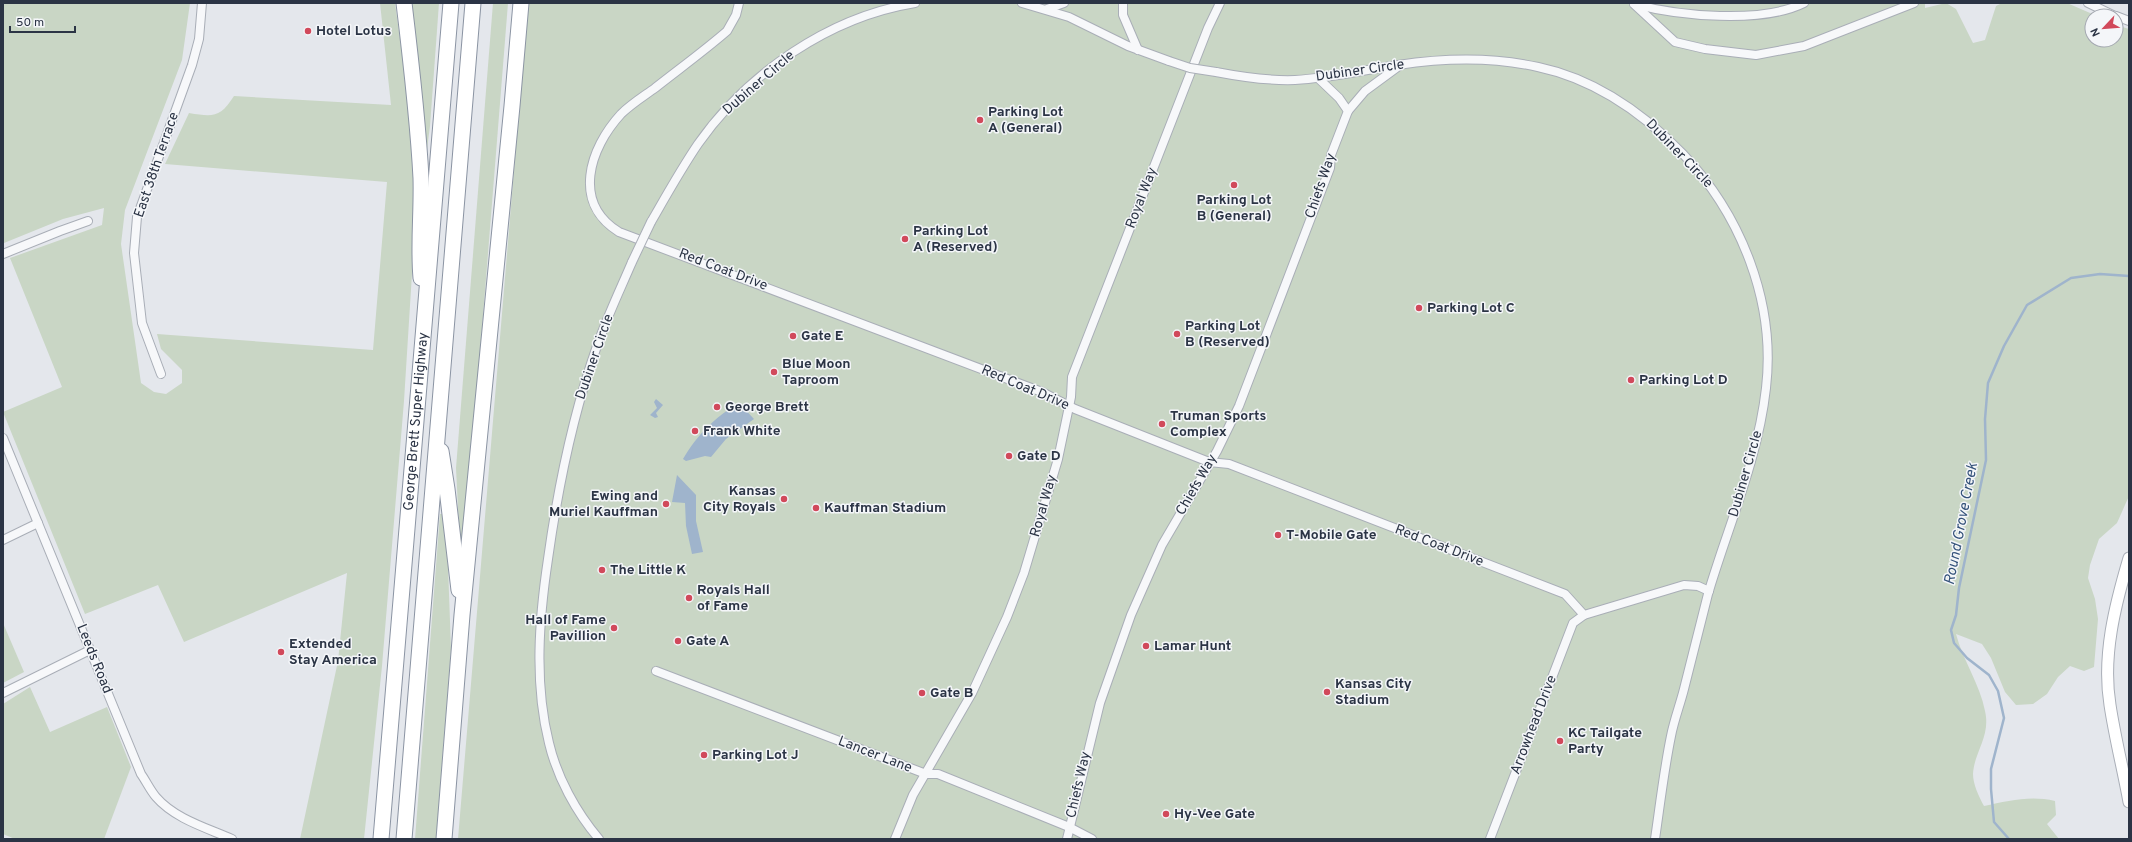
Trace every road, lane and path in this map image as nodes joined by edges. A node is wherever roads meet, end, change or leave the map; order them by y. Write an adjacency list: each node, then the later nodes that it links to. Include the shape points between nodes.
1 (202, 3): 25 (street, East 38th Terrace, via 199,39 192,65 138,217 134,253 142,323)
2 (404, 3): 24 (highway, via 415,92 420,171 418,250)
3 (451, 3): 24 (highway, George Brett Super Highway)
4 (473, 3): 27 (highway, George Brett Super Highway)
5 (520, 3): 35 (highway, via 512,113)
6 (739, 3): 26 (street, Red Coat Drive, via 727,31 630,107 609,130 596,156 590,178 590,195 600,216 619,232 1042,392)
7 (914, 3): 47 (street, Dubiner Circle, bridge, via 855,18 830,30 802,47 753,84 713,124 651,222 597,345 574,422 554,511 540,640 544,720 549,744 572,799)
8 (1022, 3): 17 (street, Dubiner Circle)
9 (1064, 3): 17 (street)
10 (1123, 3): 18 (street, via 1123,15)
11 (1220, 3): 26 (street, Royal Way, via 1072,377)
12 (1804, 3): 15 (street, via 1761,14 1721,16)
13 (1914, 3): 15 (street, via 1804,46 1756,55 1705,49 1675,42)
14 (2088, 3): 16 (street)
15 (1633, 4)
16 (2099, 8)
17 (1047, 9): 18 (street, Dubiner Circle, via 1089,25)
18 (1138, 50): 20 (street, Dubiner Circle, bridge, via 1190,68 1259,79)
19 (1401, 65): 20 (street, Dubiner Circle); 21 (street, Chiefs Way, via 1365,91); 34 (street, Dubiner Circle, via 1432,61 1503,62 1541,67 1585,82 1622,103 1660,130 1706,180 1728,213 1745,248 1758,286 1766,328 1767,369 1756,441)
20 (1318, 78): 21 (street, via 1339,98)
21 (1348, 111): 29 (street, Chiefs Way, via 1331,155 1330,168 1238,406)
22 (88, 221): 23 (street)
23 (3, 254)
24 (425, 319): 44 (highway, George Brett Super Highway)
25 (161, 374)
26 (1069, 405): 29 (street, Red Coat Drive); 40 (street, Royal Way, via 1058,459 1024,573 1007,617 972,693)
27 (437, 430): 35 (highway, via 448,489); 45 (highway, George Brett Super Highway)
28 (3, 438): 30 (street, Leeds Road)
29 (1210, 462): 36 (street, Red Coat Drive, via 1229,464 1565,594); 42 (street, Chiefs Way, via 1162,545 1120,645 1094,726)
30 (38, 523): 31 (street); 37 (street, Leeds Road)
31 (3, 540)
32 (2129, 558): 33 (main road)
33 (2125, 589): 41 (main road, via 2109,639 2108,675 2110,704)
34 (1709, 591): 36 (street, via 1698,586 1684,585); 52 (street, Dubiner Circle, via 1671,734)
35 (462, 615): 46 (highway)
36 (1584, 615): 51 (street, Arrowhead Drive, via 1573,623)
37 (90, 650): 39 (street); 43 (street, Leeds Road, via 141,774 156,797 181,816)
38 (656, 671): 40 (street, Lancer Lane)
39 (3, 693)
40 (926, 774): 42 (street, Lancer Lane, via 938,774); 48 (street, Royal Way, via 913,794)
41 (2129, 802)
42 (1069, 827): 49 (street, Chiefs Way); 50 (street, Lancer Lane)
43 (232, 839)
44 (381, 839)
45 (404, 839)
46 (444, 839)
47 (598, 839)
48 (895, 839)
49 (1067, 839)
50 (1092, 839)
51 (1490, 839)
52 (1655, 839)

